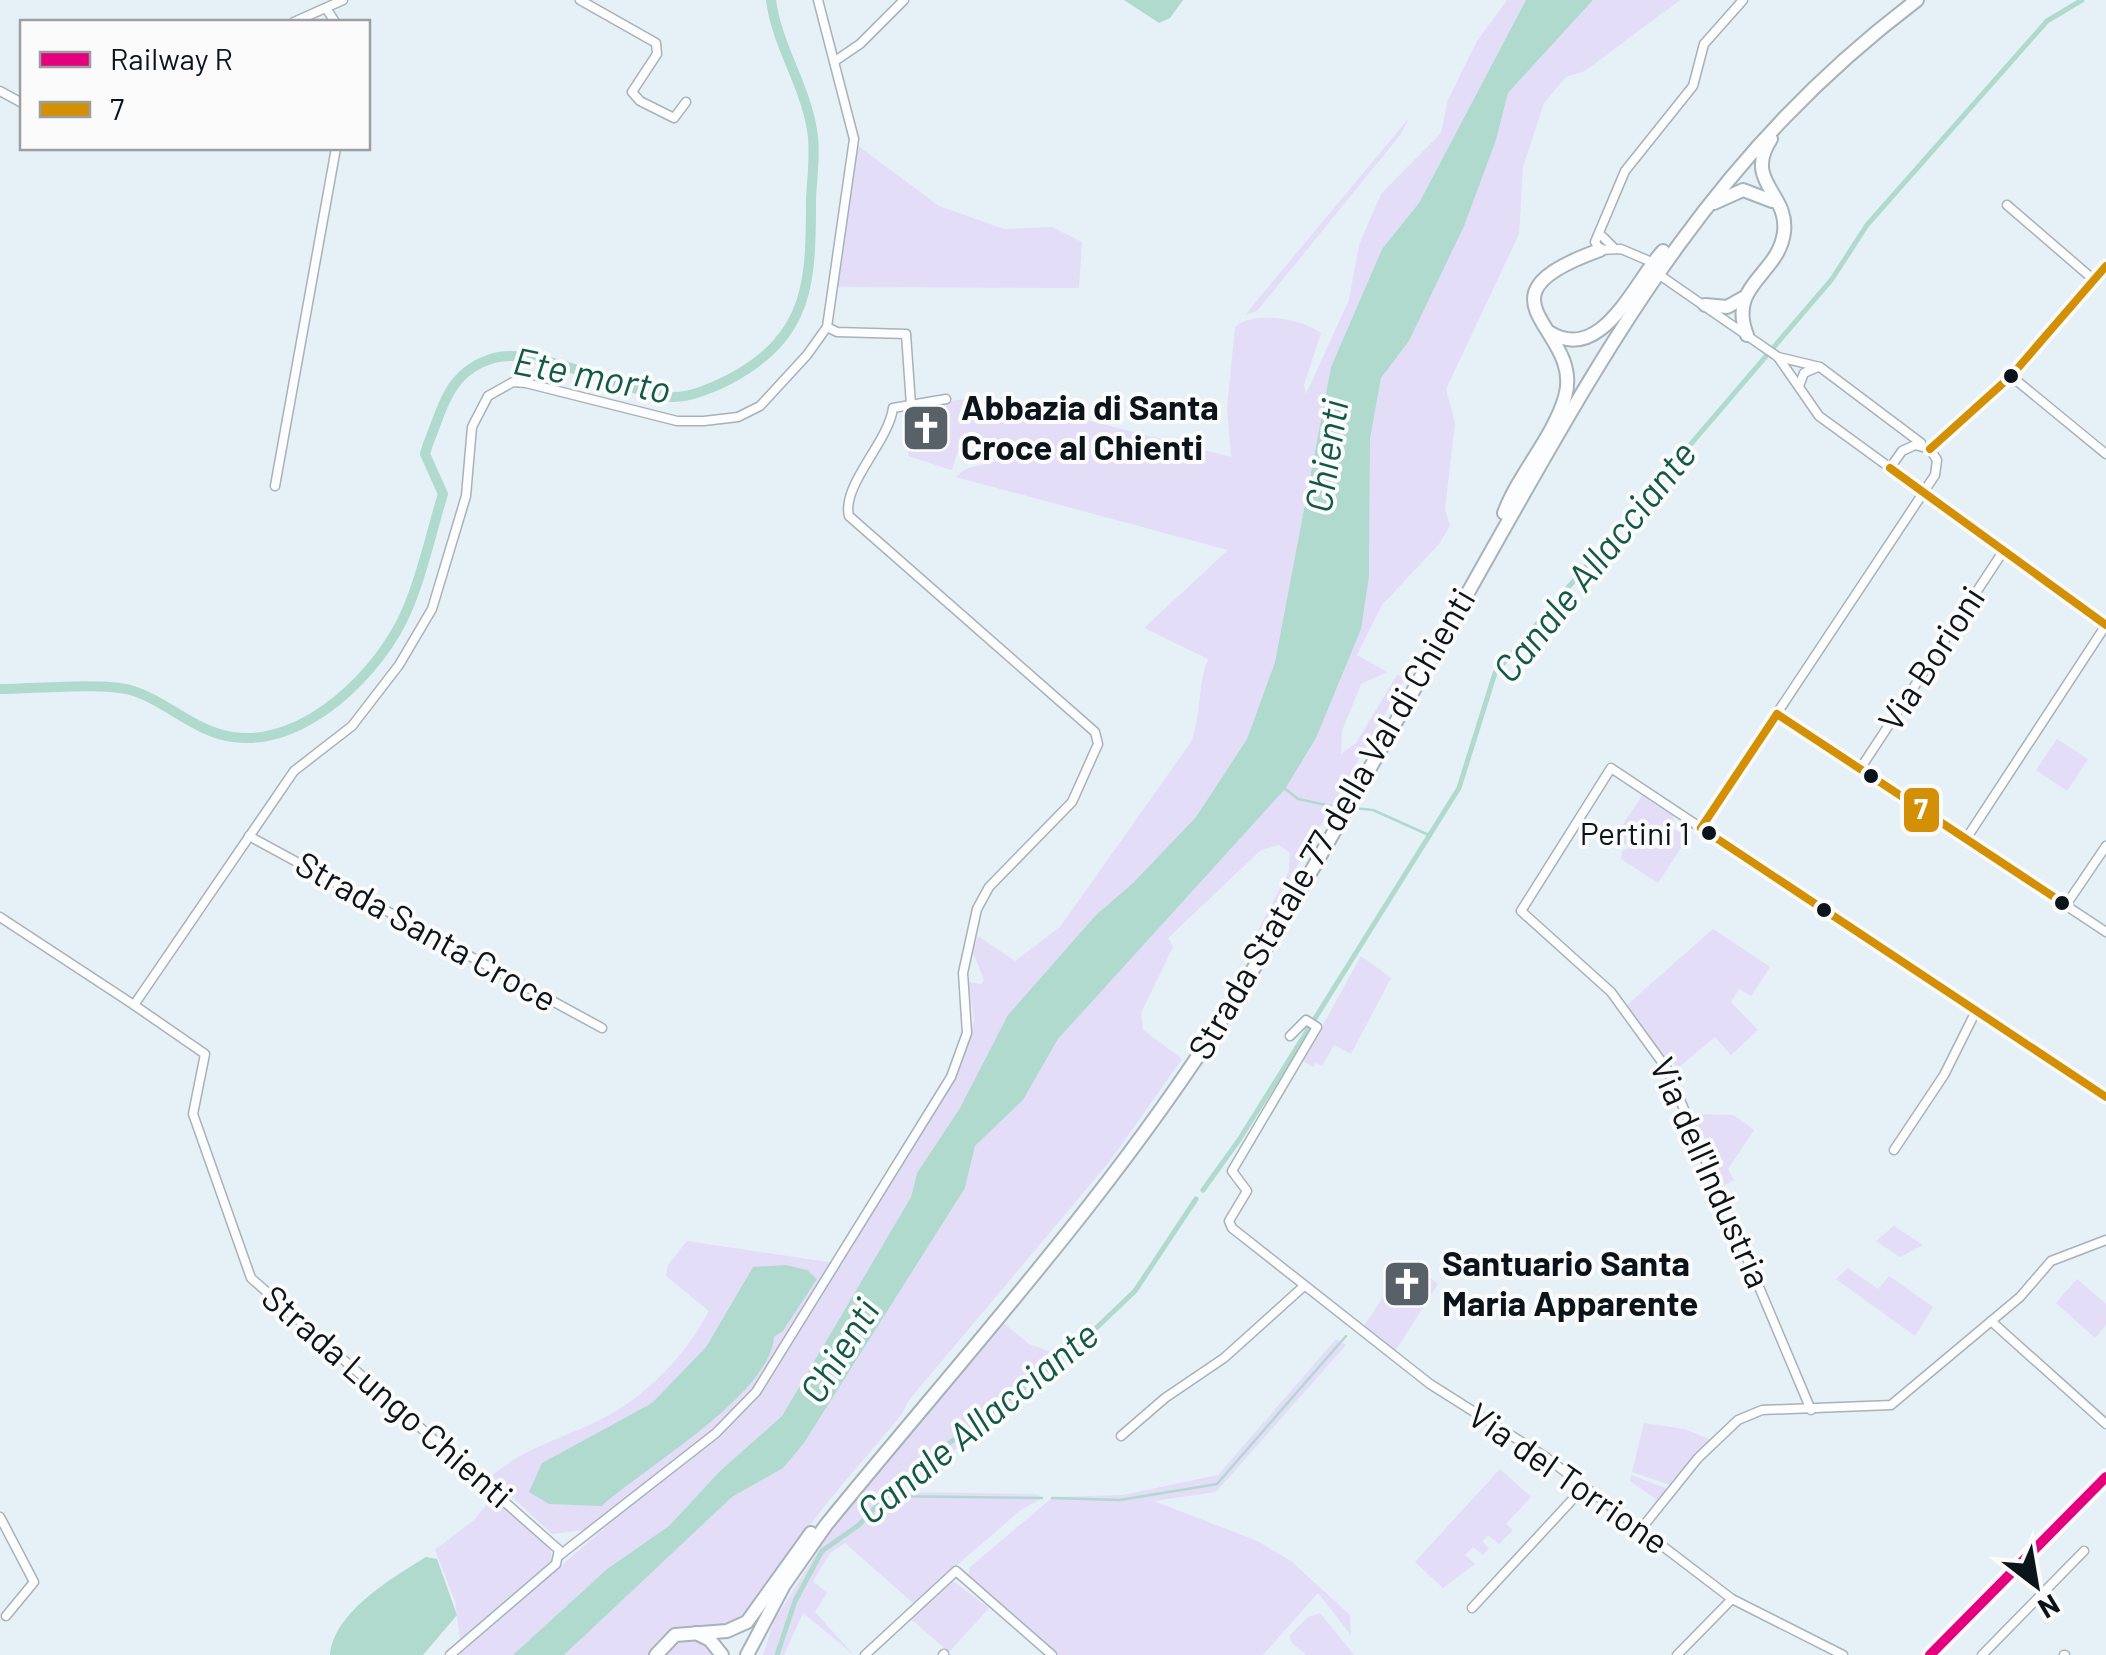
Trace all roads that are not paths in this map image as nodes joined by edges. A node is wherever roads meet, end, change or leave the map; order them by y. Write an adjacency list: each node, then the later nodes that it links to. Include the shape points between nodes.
1 (342, 0): 8 (street)
2 (580, 0): 13 (street, via 656,42 657,54 632,92 640,101 674,118)
3 (818, 0): 12 (street)
4 (904, 0): 12 (street)
5 (1744, 0): 17 (street, via 1704,44 1694,86 1625,170)
6 (1906, 0): 18 (highway, Strada Statale 77 della Val di Chienti, via 1761,131)
7 (1918, 0): 11 (highway, Strada Statale 77 della Val di Chienti)
8 (326, 8): 9 (street); 10 (street)
9 (299, 20)
10 (333, 20)
11 (1846, 59): 16 (highway, via 1765,148 1761,172); 23 (highway, Strada Statale 77 della Val di Chienti, via 1748,155)
12 (835, 61): 27 (street, via 854,140)
13 (686, 102)
14 (336, 150): 40 (street)
15 (2007, 205): 22 (street)
16 (1781, 211): 23 (highway, via 1756,191 1723,197); 25 (highway, via 1782,241)
17 (1600, 244): 19 (street); 26 (highway, via 1539,282 1534,307)
18 (1662, 250): 26 (highway, via 1601,330 1572,341); 42 (highway, Strada Statale 77 della Val di Chienti)
19 (1646, 262)
20 (2106, 266): 22 (street)
21 (1663, 274): 24 (street)
22 (2094, 280): 31 (street)
23 (1640, 294): 45 (highway, Strada Statale 77 della Val di Chienti)
24 (1706, 305): 25 (highway); 25 (street)
25 (1738, 308): 28 (highway)
26 (1542, 326): 42 (highway, via 1566,365 1566,390)
27 (827, 327): 34 (street, via 906,334); 49 (street, via 782,388 738,416 677,421 512,382 488,396 472,427 466,496 432,610 365,713 294,770)
28 (1747, 335): 29 (street)
29 (1773, 353): 30 (street); 32 (street)
30 (1820, 368): 32 (street, via 1807,370); 37 (street)
31 (2011, 376): 36 (street); 37 (street)
32 (1799, 386): 39 (street, via 1819,416)
33 (946, 399): 34 (street)
34 (911, 405): 72 (street, via 893,408 848,498 849,516 1084,721 1098,744 1066,812 982,898 962,972 968,1032 951,1076 756,1392 716,1433)
35 (2106, 437): 36 (street)
36 (2097, 446): 38 (street)
37 (1926, 447): 39 (street, via 1905,448); 41 (street, via 1938,468)
38 (2106, 454)
39 (1890, 468): 41 (street)
40 (275, 486)
41 (1923, 492): 43 (street); 46 (street)
42 (1504, 513): 45 (highway, Strada Statale 77 della Val di Chienti)
43 (2004, 550): 44 (street); 47 (street, Via Borioni)
44 (2106, 625): 50 (street)
45 (1427, 657): 70 (highway, Strada Statale 77 della Val di Chienti, via 1231,998 1162,1098)
46 (1777, 714): 47 (street); 48 (street)
47 (1860, 769): 50 (street)
48 (1701, 828): 56 (street); 64 (street, Via dell'Industria, via 1611,768 1521,911 1603,983 1667,1070)
49 (250, 836): 55 (street); 57 (street, Strada Santa Croce)
50 (1966, 839): 52 (street)
51 (2106, 846): 52 (street)
52 (2066, 906): 54 (street)
53 (0, 917): 55 (street)
54 (2106, 932)
55 (134, 1005): 72 (street, Strada Lungo Chienti, via 206,1054 193,1114 251,1278)
56 (1976, 1011): 59 (street); 60 (street, via 1944,1076)
57 (602, 1028)
58 (1290, 1036): 62 (street, Via del Torrione, via 1313,1023 1231,1174 1247,1191 1230,1225)
59 (2106, 1097)
60 (1894, 1150)
61 (2106, 1240): 63 (street, via 2051,1261)
62 (1304, 1286): 66 (street); 67 (street, Via del Torrione, via 1430,1384)
63 (1992, 1321): 64 (street, via 1900,1400 1880,1408); 65 (street)
64 (1811, 1410): 69 (street, via 1762,1410 1738,1420)
65 (2106, 1424)
66 (1121, 1436)
67 (1585, 1486): 69 (street, Via del Torrione); 74 (street)
68 (0, 1517): 75 (street, via 34,1582)
69 (1641, 1529): 73 (street, Via del Torrione)
70 (816, 1533): 76 (highway, via 753,1617 727,1631); 80 (highway, Strada Statale 77 della Val di Chienti, via 768,1599); 81 (highway, Strada Statale 77 della Val di Chienti); 82 (highway)
71 (2084, 1551): 87 (street)
72 (560, 1555): 77 (street)
73 (1732, 1599): 85 (street); 86 (street, Via del Torrione)
74 (1472, 1608)
75 (6, 1616)
76 (693, 1633): 78 (highway, via 670,1638); 79 (highway)
77 (450, 1655)
78 (656, 1655)
79 (722, 1655)
80 (739, 1655)
81 (747, 1655)
82 (757, 1655)
83 (866, 1655): 84 (street, via 956,1571)
84 (1052, 1655)
85 (1678, 1655)
86 (1843, 1655)
87 (1982, 1655)

